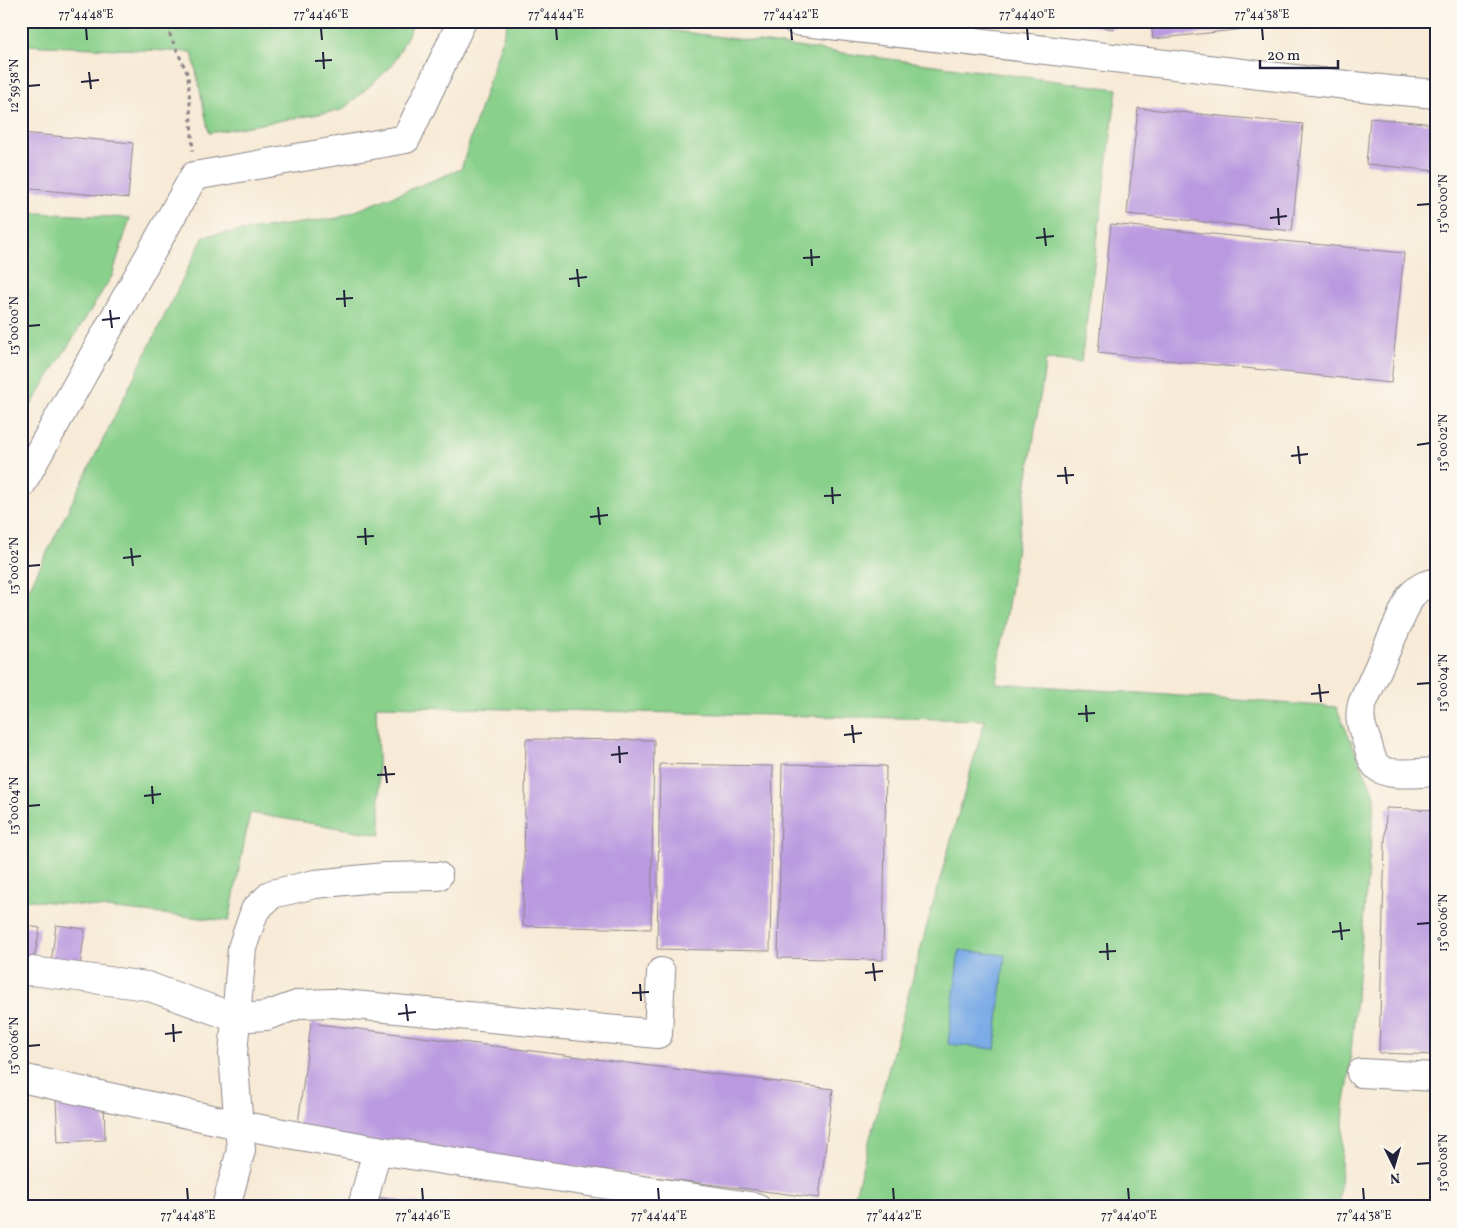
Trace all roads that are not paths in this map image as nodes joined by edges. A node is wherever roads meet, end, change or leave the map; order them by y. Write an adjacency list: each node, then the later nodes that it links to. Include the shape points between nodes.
1 (462, 21): 4 (street, via 406,139 194,176)
2 (796, 21): 3 (street)
3 (1436, 94)
4 (21, 485)
5 (1436, 583): 6 (street, via 1418,588 1410,597 1359,712 1375,764 1396,773)
6 (1436, 772)
7 (438, 876): 10 (street, via 315,884 272,894 255,910 242,948)
8 (21, 972): 10 (street, via 147,986)
9 (661, 972): 10 (street, via 658,1034 333,1003 300,1004 266,1016)
10 (236, 1018): 14 (street, via 233,1055)
11 (1361, 1073): 12 (street)
12 (1436, 1077)
13 (21, 1078): 14 (street)
14 (239, 1125): 15 (street); 16 (street, via 241,1150)
15 (377, 1150): 17 (street); 18 (street)
16 (226, 1207)
17 (362, 1207)
18 (756, 1207)

